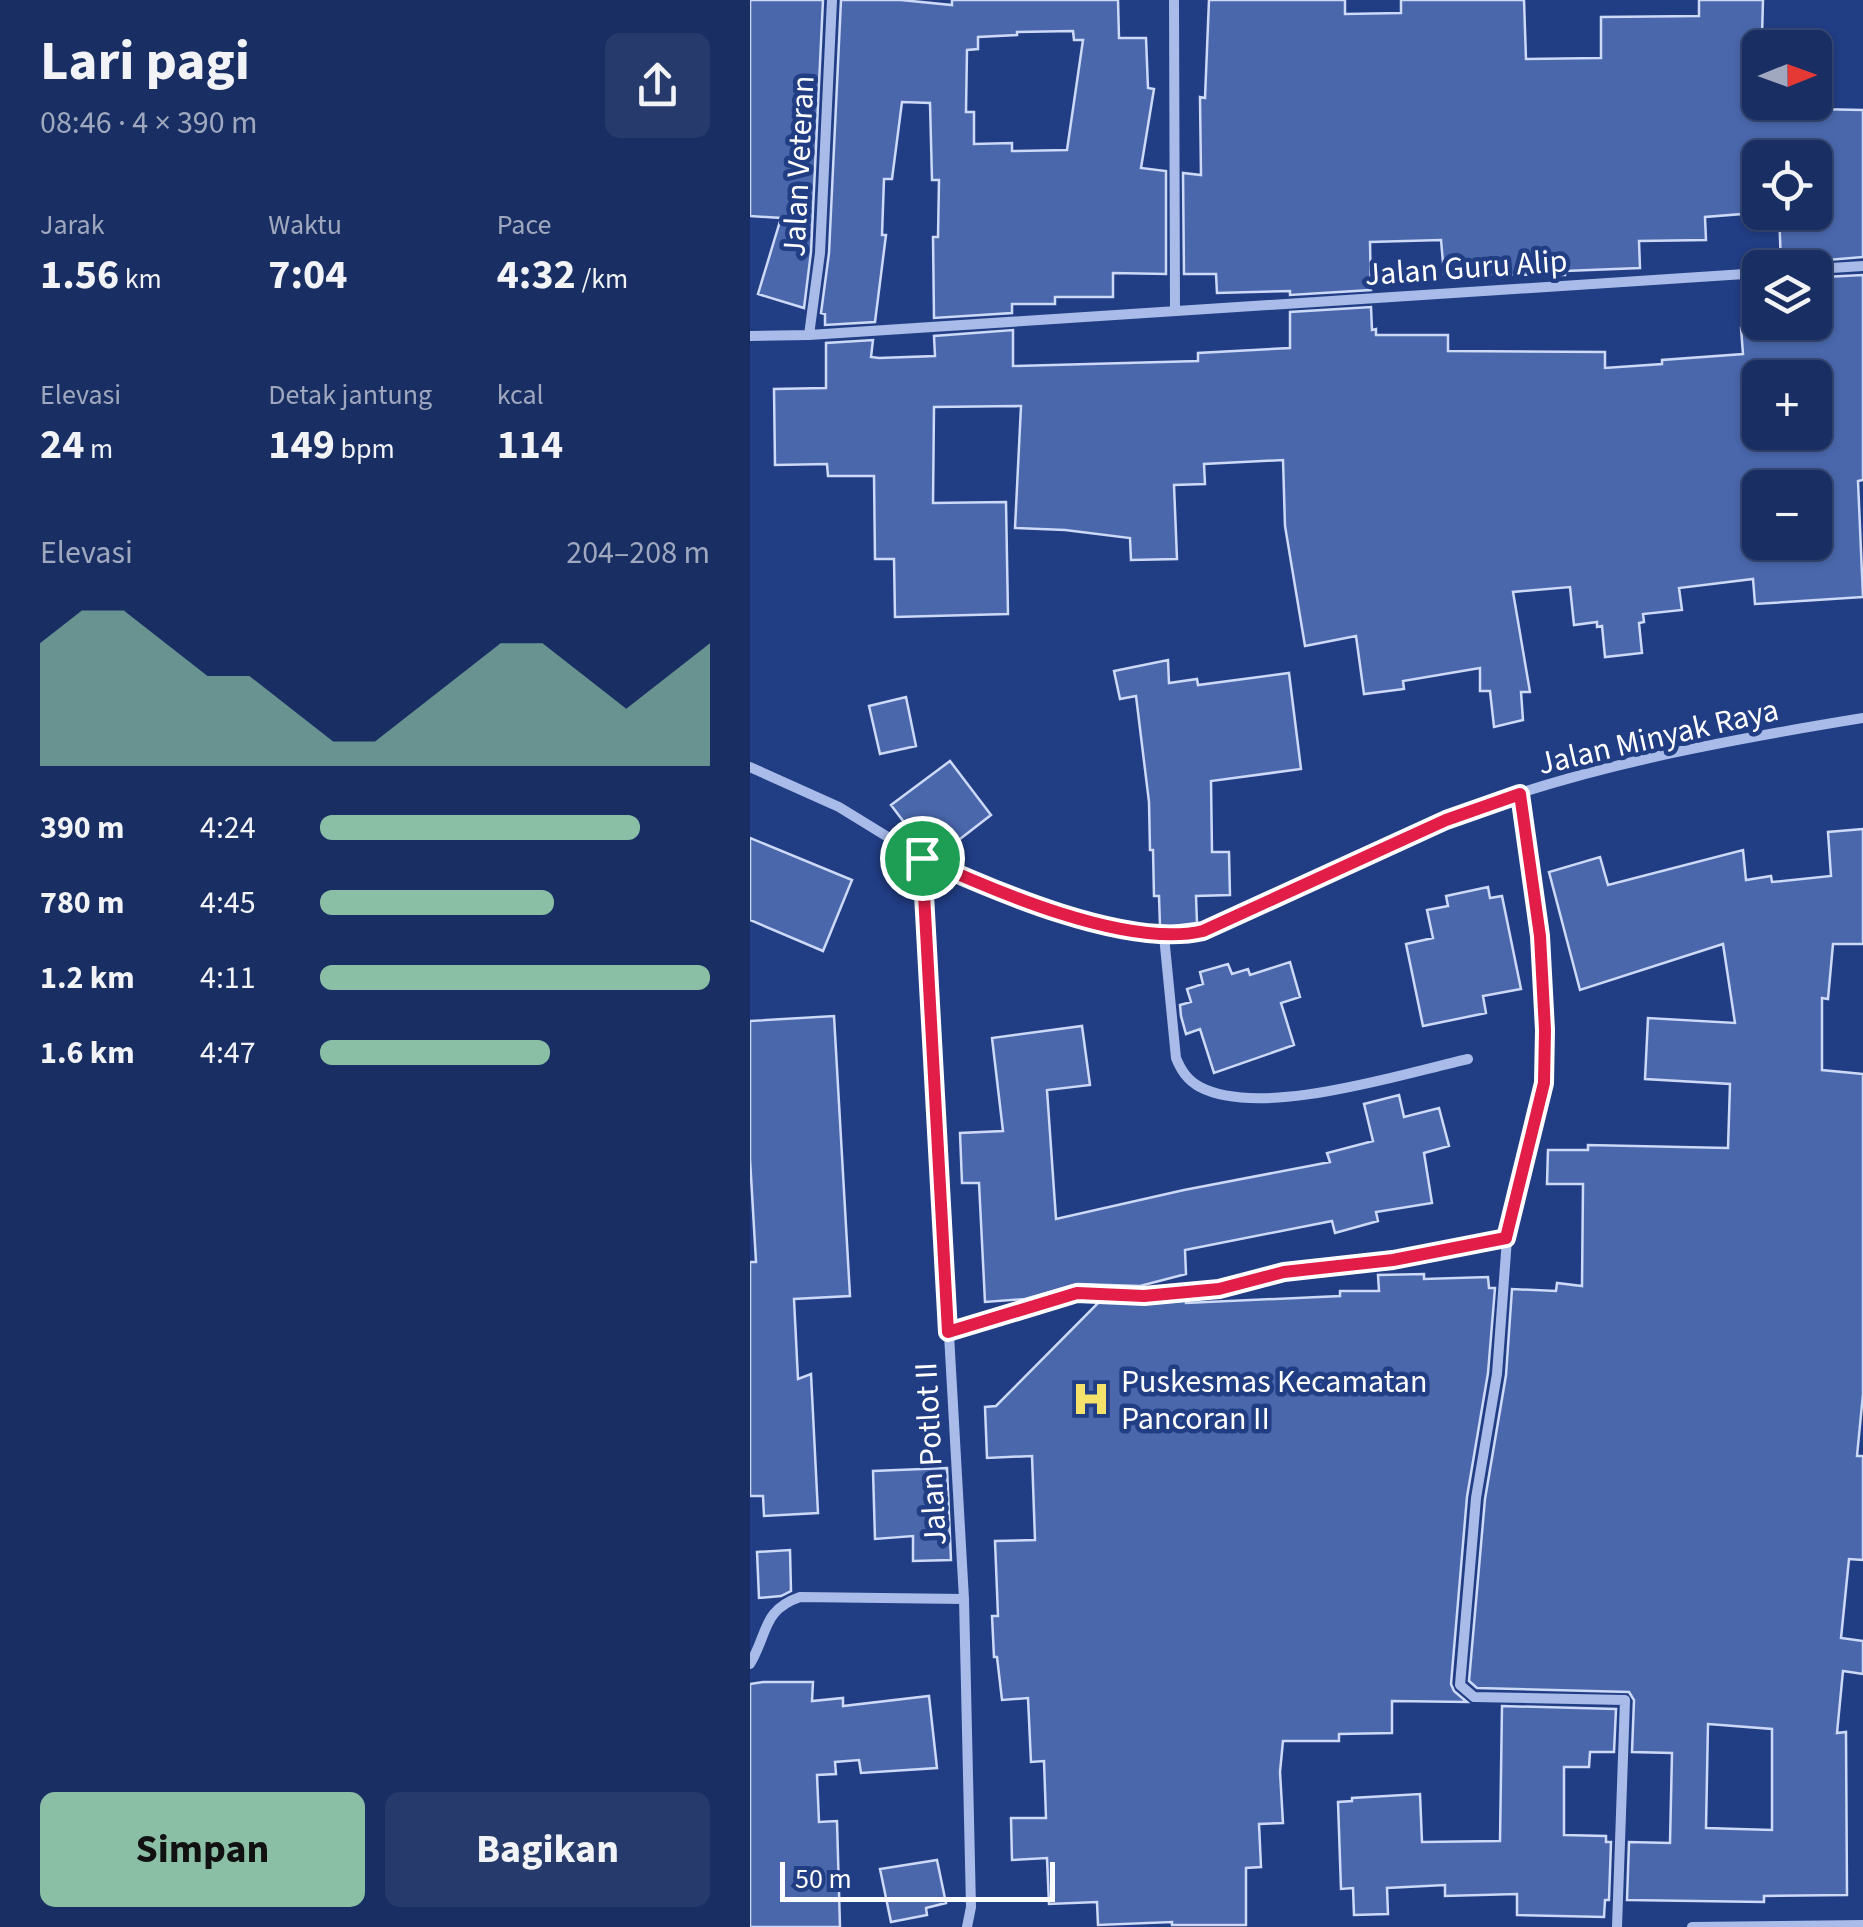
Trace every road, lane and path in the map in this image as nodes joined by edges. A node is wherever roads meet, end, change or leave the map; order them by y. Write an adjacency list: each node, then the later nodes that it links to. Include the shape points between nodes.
1 (832, 0): 7 (street, Jalan Veteran, via 820,254)
2 (1174, 0): 6 (street)
3 (1863, 266): 4 (street)
4 (1832, 268)
5 (1742, 274): 6 (street, Jalan Guru Alip)
6 (1175, 311): 7 (street, Jalan Guru Alip)
7 (809, 335): 8 (street, Jalan Guru Alip)
8 (750, 336)
9 (1863, 718): 11 (street, Jalan Minyak Raya, via 1732,740)
10 (750, 767): 12 (street, Jalan Minyak Raya, via 839,807)
11 (1520, 794): 13 (street, Jalan Minyak Raya, via 1409,835 1203,931); 15 (street, via 1540,936 1544,1083)
12 (922, 858): 13 (street, Jalan Minyak Raya, via 1006,896); 16 (street, Jalan Potlot II)
13 (1164, 936): 14 (street, via 1176,1058 1200,1088 1258,1098 1301,1096)
14 (1468, 1059)
15 (1506, 1238): 16 (street, via 1284,1272 1219,1289 1077,1293); 21 (street, via 1498,1374 1476,1498 1460,1685 1474,1697 1625,1700)
16 (948, 1332): 17 (street, Jalan Potlot II)
17 (964, 1599): 18 (street, via 800,1597 771,1612); 20 (street, Jalan Potlot II, via 972,1907)
18 (750, 1664)
19 (1863, 1925): 22 (street)
20 (967, 1927)
21 (1617, 1927)
22 (1692, 1927)

